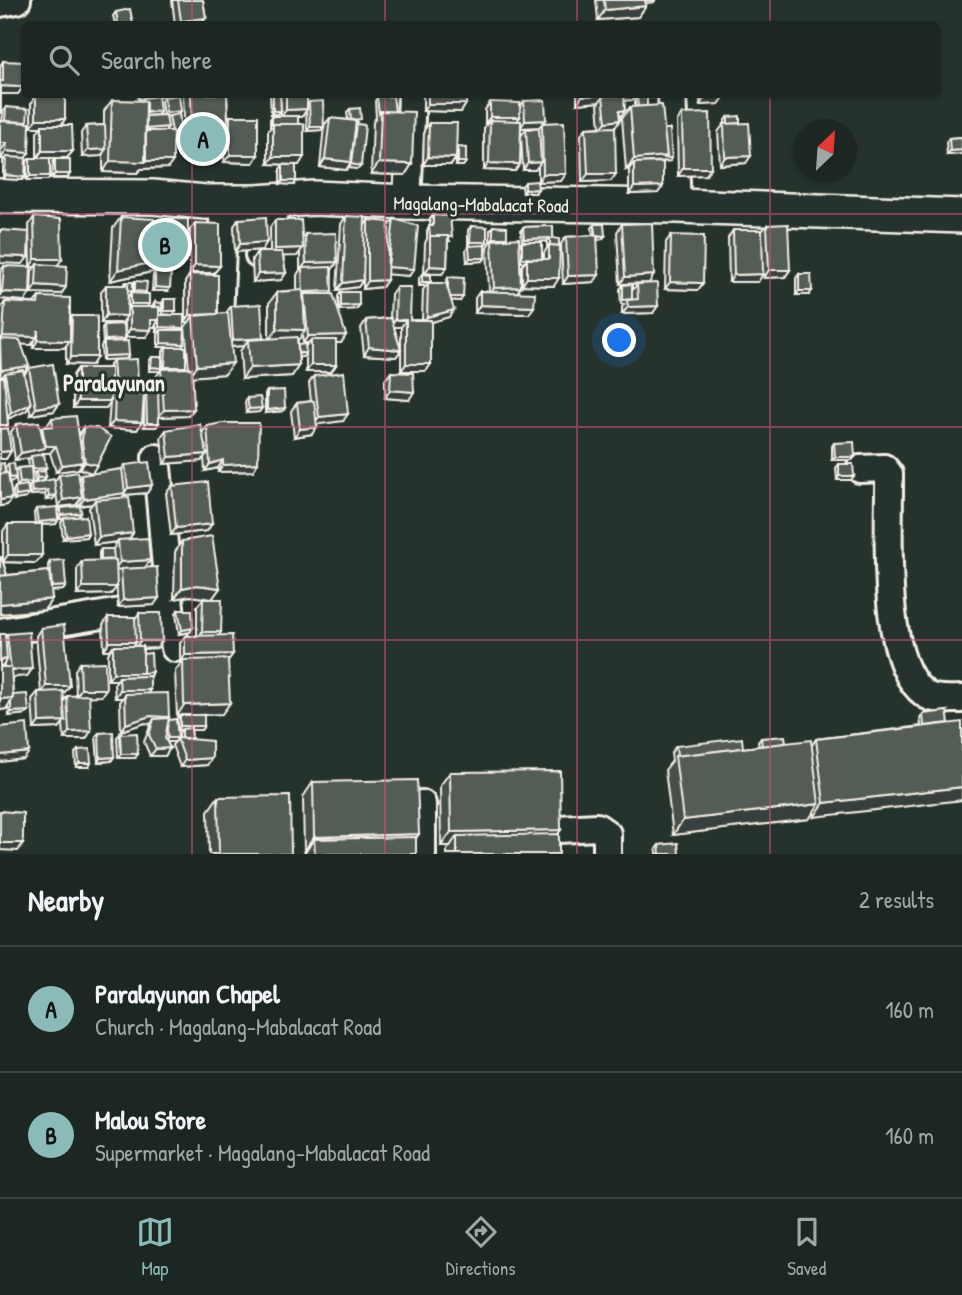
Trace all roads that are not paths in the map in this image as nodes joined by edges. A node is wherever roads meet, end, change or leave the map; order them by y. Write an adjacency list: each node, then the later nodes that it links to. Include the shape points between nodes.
1 (18, 0): 2 (street)
2 (0, 3)
3 (412, 98): 8 (street)
4 (672, 98): 9 (street)
5 (0, 196): 6 (main road, Magalang-Mabalacat Road)
6 (224, 201): 7 (main road, Magalang-Mabalacat Road); 12 (street)
7 (281, 201): 8 (main road, Magalang-Mabalacat Road); 11 (street, via 265,227 266,254)
8 (407, 202): 9 (main road, Magalang-Mabalacat Road)
9 (677, 206): 10 (main road, Magalang-Mabalacat Road)
10 (962, 216)
11 (259, 255)
12 (219, 318)
13 (156, 458): 15 (street)
14 (860, 469): 18 (street, via 884,468 889,474 891,615 905,672 926,695)
15 (169, 604): 16 (street); 17 (street)
16 (0, 632)
17 (175, 648)
18 (962, 699)
19 (422, 804): 21 (street)
20 (559, 829): 22 (street, via 597,827 607,834)
21 (422, 854)
22 (607, 854)

